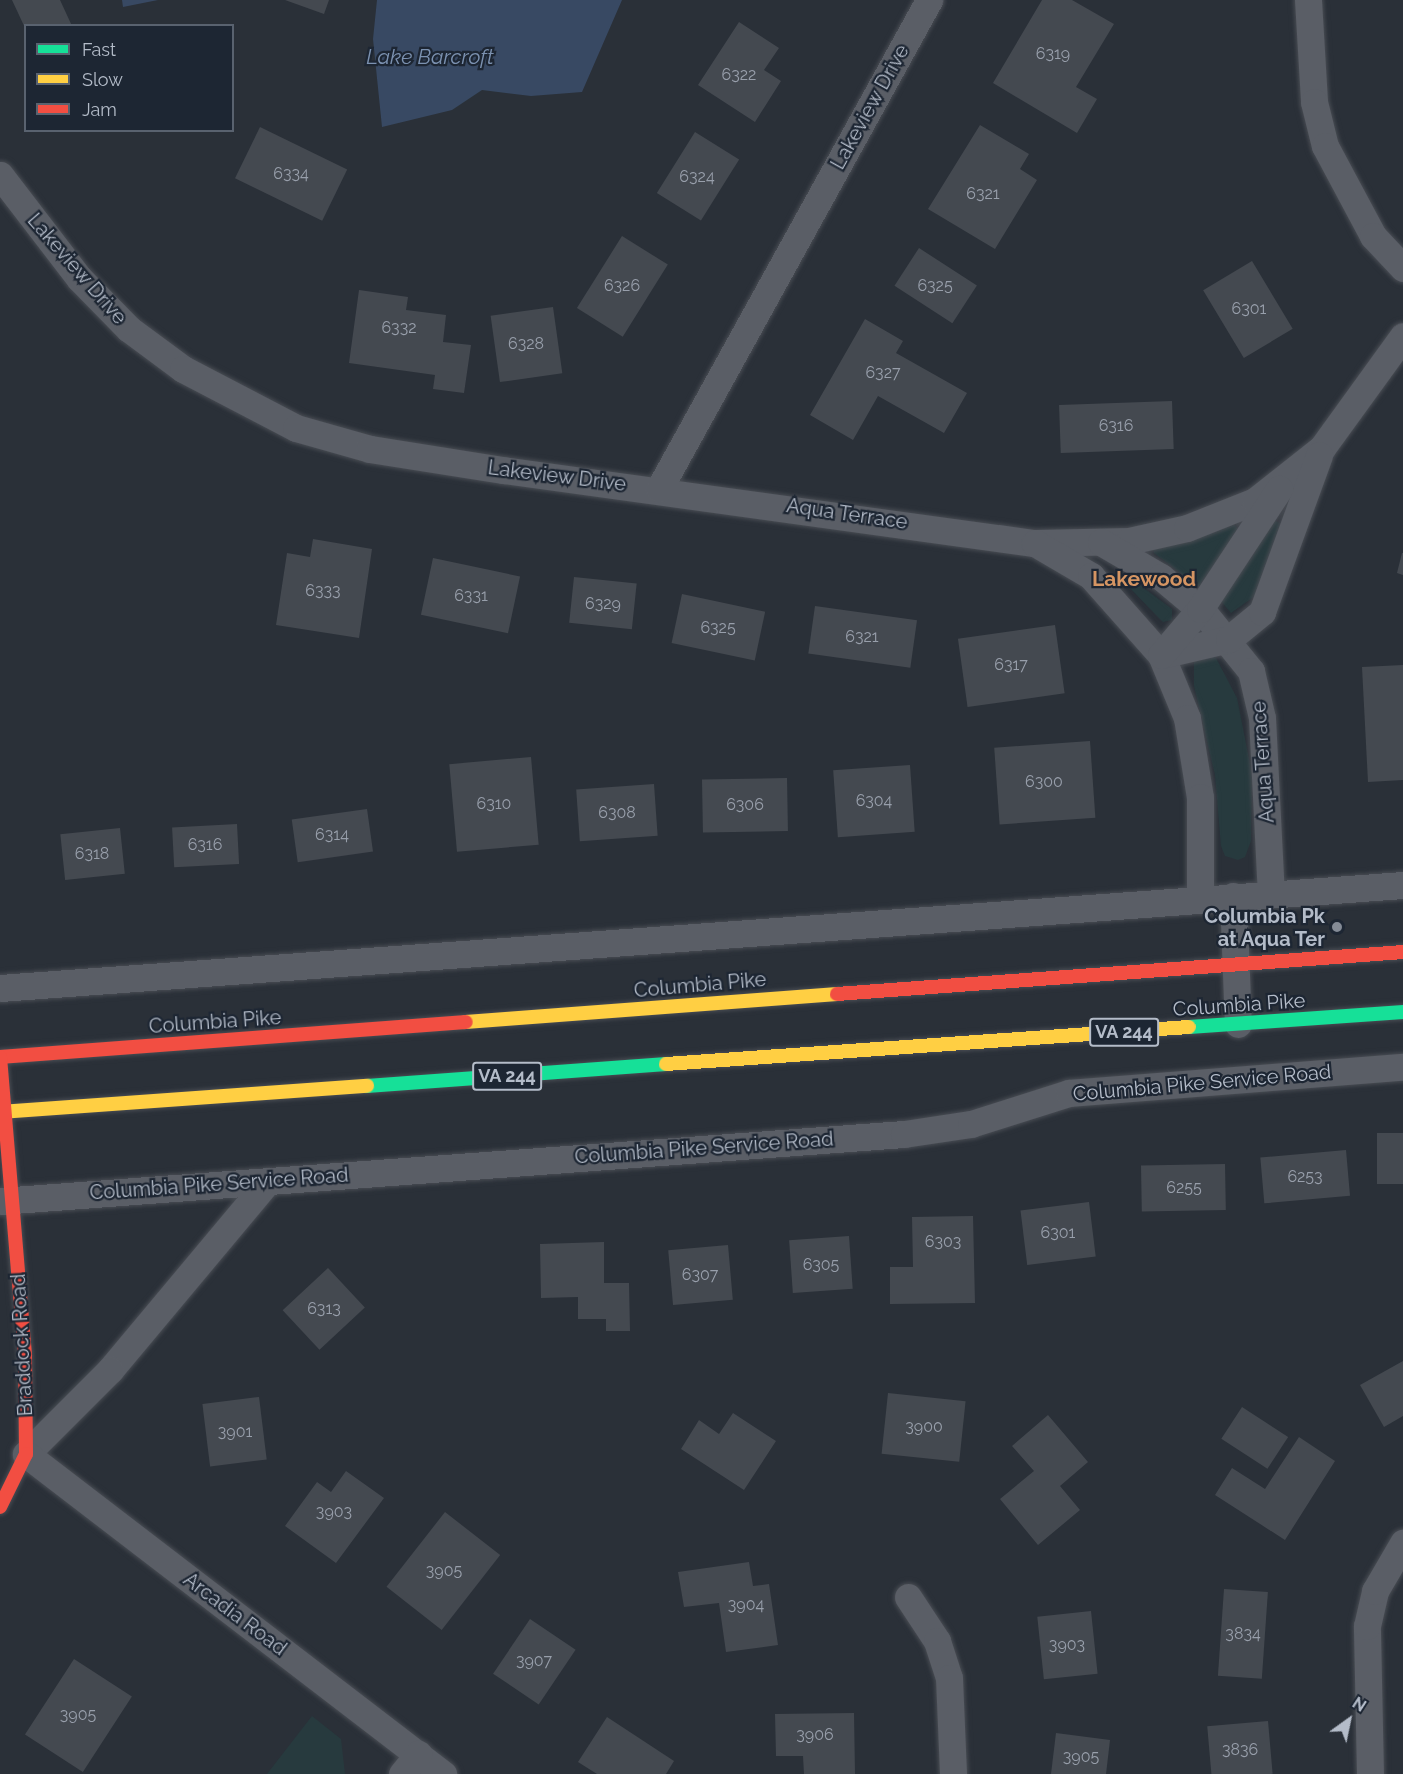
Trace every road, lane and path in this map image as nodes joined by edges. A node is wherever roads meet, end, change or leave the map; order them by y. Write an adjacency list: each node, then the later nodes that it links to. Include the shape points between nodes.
1 (929, 0): 8 (street, Lakeview Drive)
2 (1308, 0): 4 (street, via 1314,102 1325,146 1373,236)
3 (0, 175): 8 (street, Lakeview Drive, via 79,278 129,329 242,404 297,428 370,449)
4 (1403, 268)
5 (1403, 336): 6 (street, Aqua Terrace)
6 (1322, 448): 7 (street, Aqua Terrace); 12 (street, Aqua Terrace, via 1270,600)
7 (1283, 483): 9 (street, Aqua Terrace, via 1245,506 1187,528); 11 (street, Aqua Terrace)
8 (659, 489): 10 (street, Aqua Terrace)
9 (1099, 541): 10 (street, Aqua Terrace); 11 (street, Aqua Terrace, via 1161,577)
10 (1034, 543): 13 (street, Aqua Terrace, via 1090,576)
11 (1200, 609): 12 (street, Aqua Terrace); 13 (street, Aqua Terrace)
12 (1229, 639): 13 (street); 15 (street, Aqua Terrace, via 1251,671 1262,718)
13 (1161, 655): 17 (street, Aqua Terrace, via 1189,730 1200,797)
14 (1403, 885): 15 (street)
15 (1271, 893): 16 (street)
16 (1233, 896): 17 (street); 19 (street)
17 (1200, 898): 20 (street)
18 (1403, 952): 19 (main road, Columbia Pike)
19 (1234, 964): 22 (street); 23 (main road, Columbia Pike)
20 (0, 988)
21 (1403, 1012): 22 (main road, Columbia Pike / VA 244)
22 (1238, 1024): 25 (main road, Columbia Pike / VA 244)
23 (0, 1057): 25 (main road, Braddock Road)
24 (1403, 1067): 26 (street, Columbia Pike Service Road, via 1069,1093 971,1124 904,1134)
25 (2, 1112): 27 (main road, Braddock Road)
26 (268, 1181): 27 (street, Columbia Pike Service Road); 28 (street, Braddock Road, via 110,1370)
27 (6, 1200): 28 (main road, Braddock Road, via 25,1356)
28 (26, 1454): 29 (main road, Braddock Road); 32 (street, Arcadia Road)
29 (0, 1507)
30 (1403, 1543): 35 (street, via 1375,1591 1367,1626)
31 (908, 1597): 34 (street, via 937,1641 950,1678)
32 (410, 1764): 33 (street, Arcadia Road)
33 (443, 1774)
34 (953, 1774)
35 (1370, 1774)

